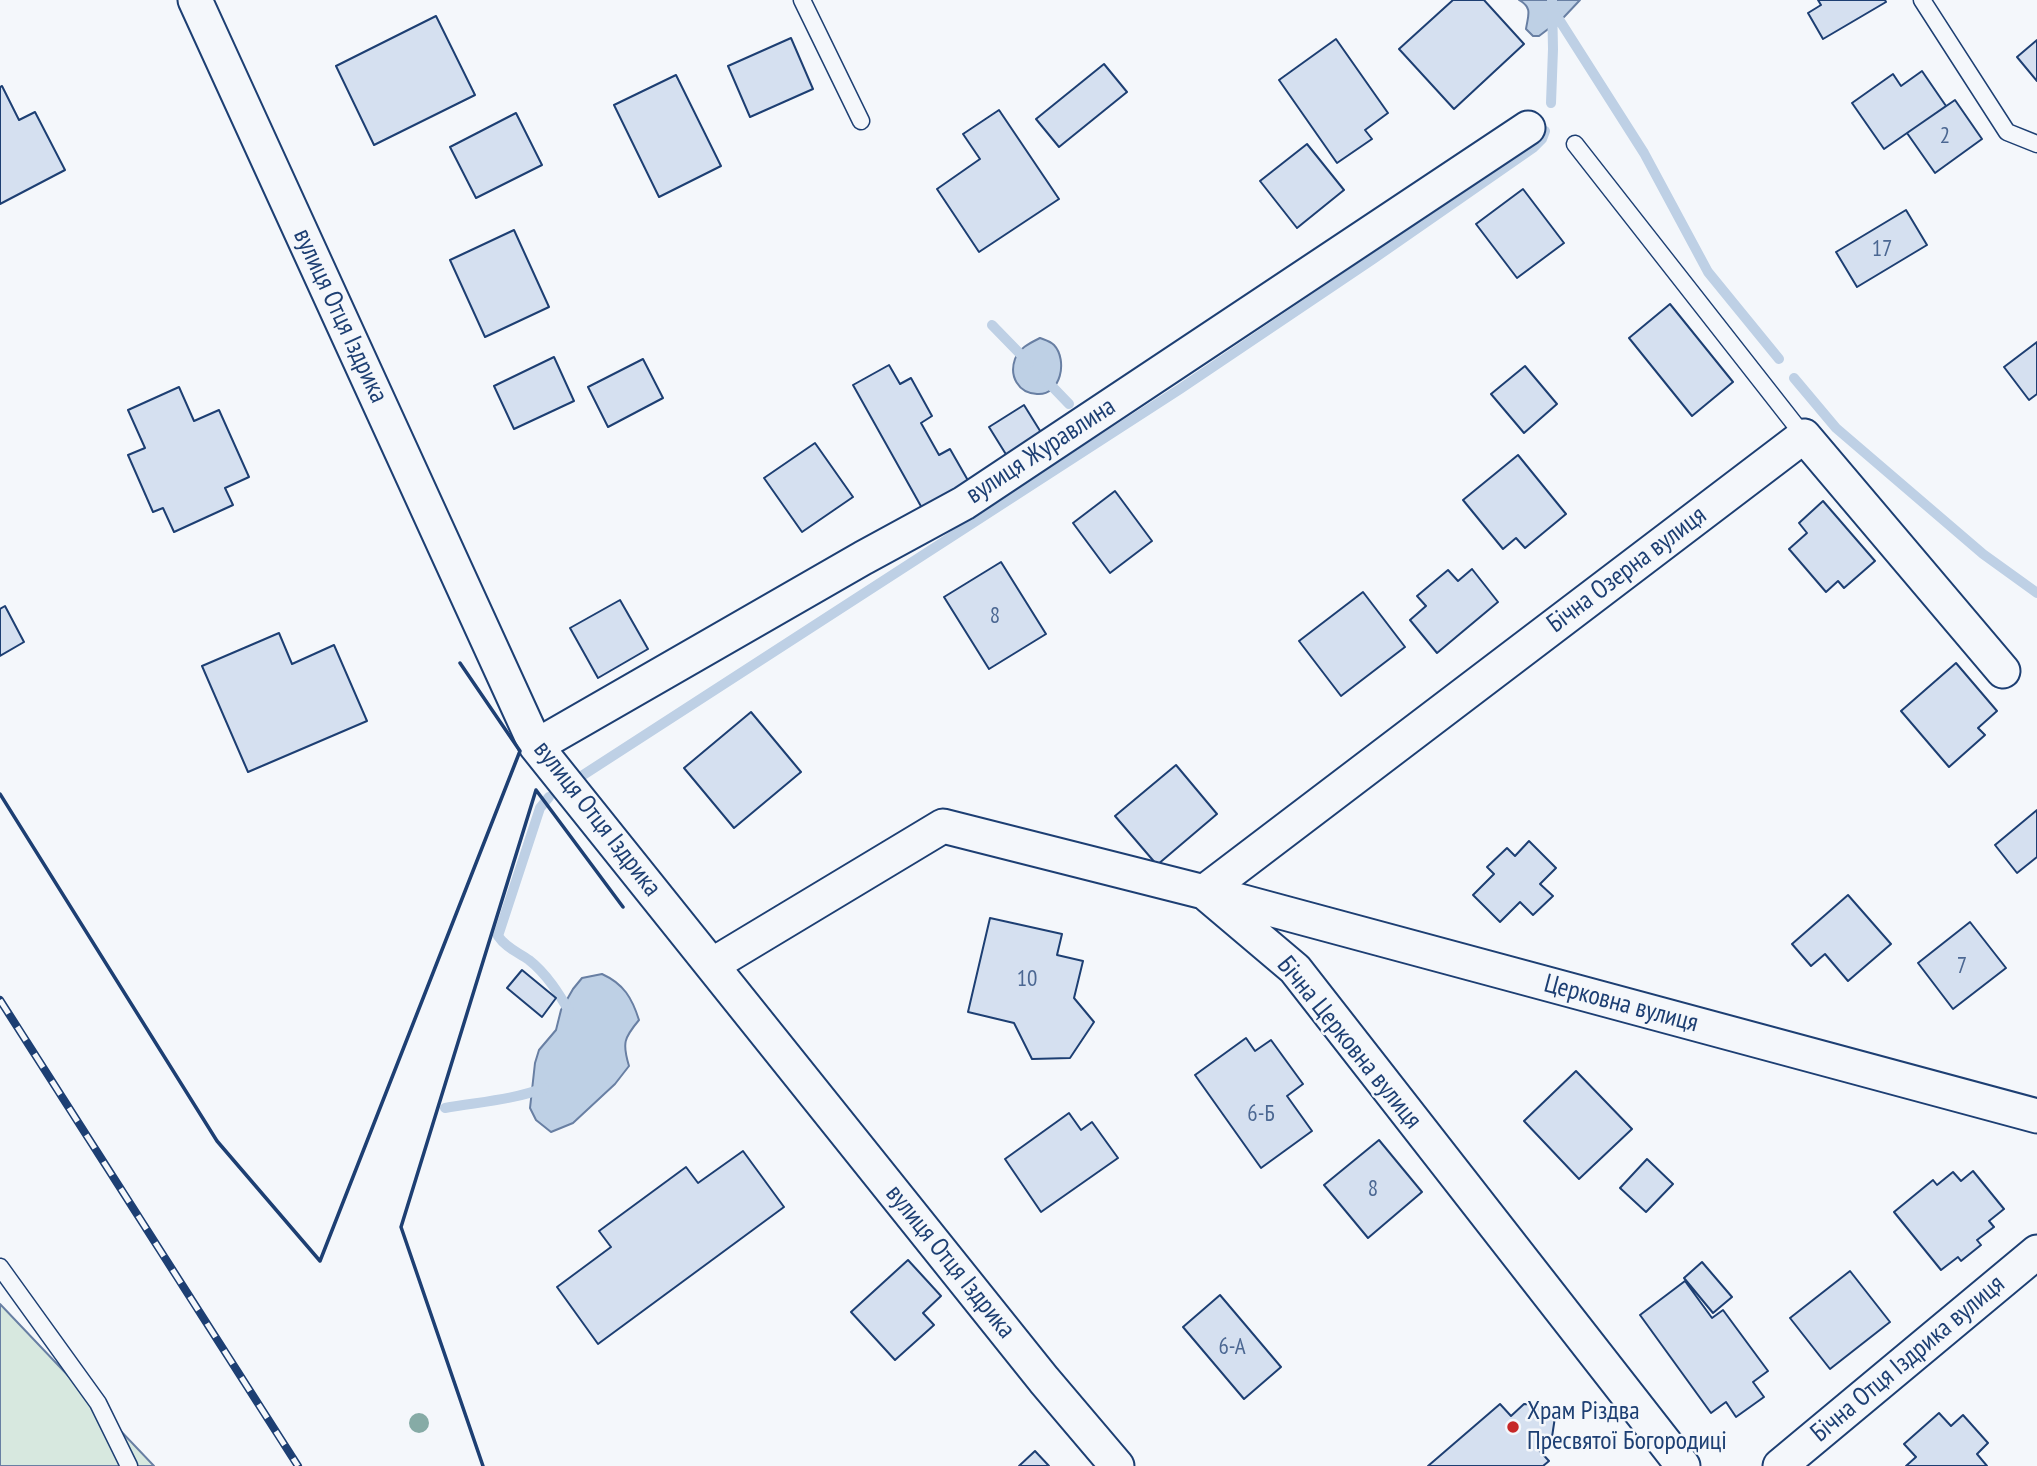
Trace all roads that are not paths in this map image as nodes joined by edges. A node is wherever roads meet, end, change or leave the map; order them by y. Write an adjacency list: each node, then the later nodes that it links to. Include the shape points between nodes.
1 (195, 0): 10 (street, вулиця Отця Іздрика)
2 (802, 0): 4 (lane)
3 (1922, 0): 7 (lane, via 2007,132)
4 (861, 121)
5 (1528, 128): 10 (street, вулиця Журавлина, via 964,503)
6 (1575, 144): 8 (lane)
7 (2037, 144)
8 (1804, 436): 9 (street); 11 (street, Бічна Озерна вулиця)
9 (2003, 671)
10 (536, 746): 12 (street, вулиця Отця Іздрика)
11 (1204, 892): 12 (street, Бічна Церковна вулиця, via 943,826); 13 (street, Церковна вулиця); 18 (street, Бічна Церковна вулиця, via 1295,969)
12 (712, 965): 17 (street, вулиця Отця Іздрика)
13 (2037, 1116)
14 (2037, 1252): 19 (street, Бічна Отця Іздрика вулиця)
15 (0, 1267): 16 (lane, via 98,1404)
16 (129, 1466)
17 (1117, 1466)
18 (1683, 1466)
19 (1780, 1466)

